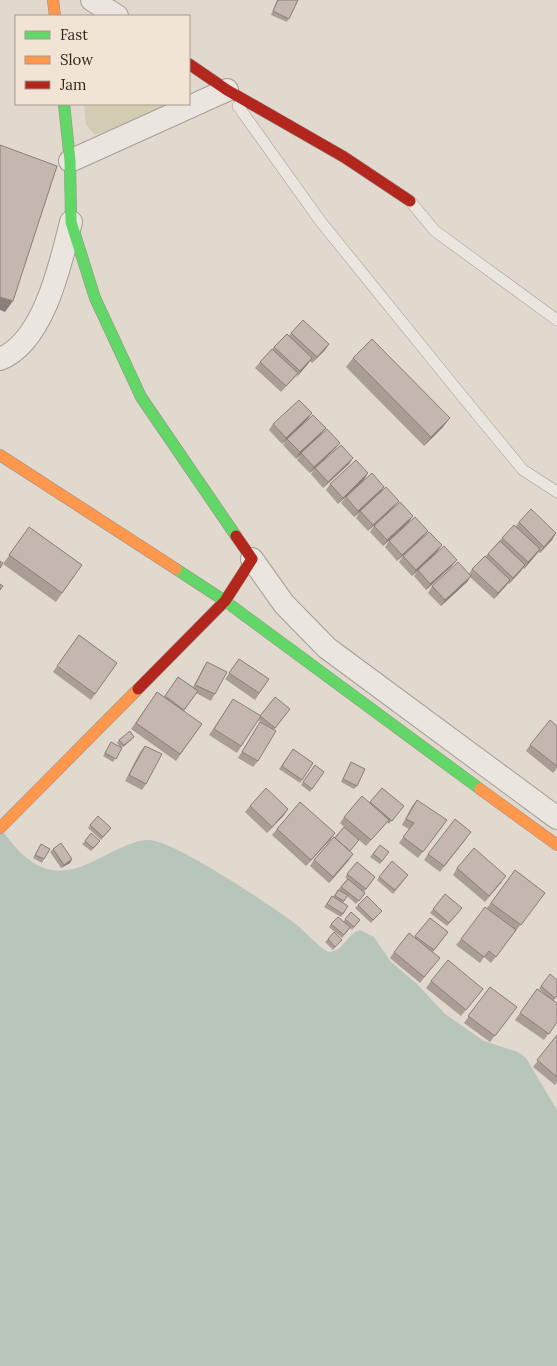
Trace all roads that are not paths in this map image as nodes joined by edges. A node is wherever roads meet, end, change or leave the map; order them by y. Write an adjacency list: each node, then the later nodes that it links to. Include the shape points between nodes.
1 (53, 0): 3 (street)
2 (92, 0): 4 (street)
3 (55, 15)
4 (115, 15)
5 (190, 65): 6 (street)
6 (227, 90): 8 (street); 9 (street, via 344,157); 14 (lane, via 321,222 523,470)
7 (64, 105): 8 (street)
8 (70, 161): 10 (street)
9 (410, 201): 11 (lane, via 435,231)
10 (71, 222): 12 (street, via 59,269 39,321 24,340); 15 (street, via 95,298 141,397)
11 (557, 320)
12 (0, 359)
13 (0, 454): 16 (street)
14 (557, 492)
15 (252, 560): 16 (street); 17 (street)
16 (225, 601): 17 (street); 19 (street)
17 (321, 656): 18 (street); 20 (street)
18 (557, 818)
19 (0, 828)
20 (557, 845)

